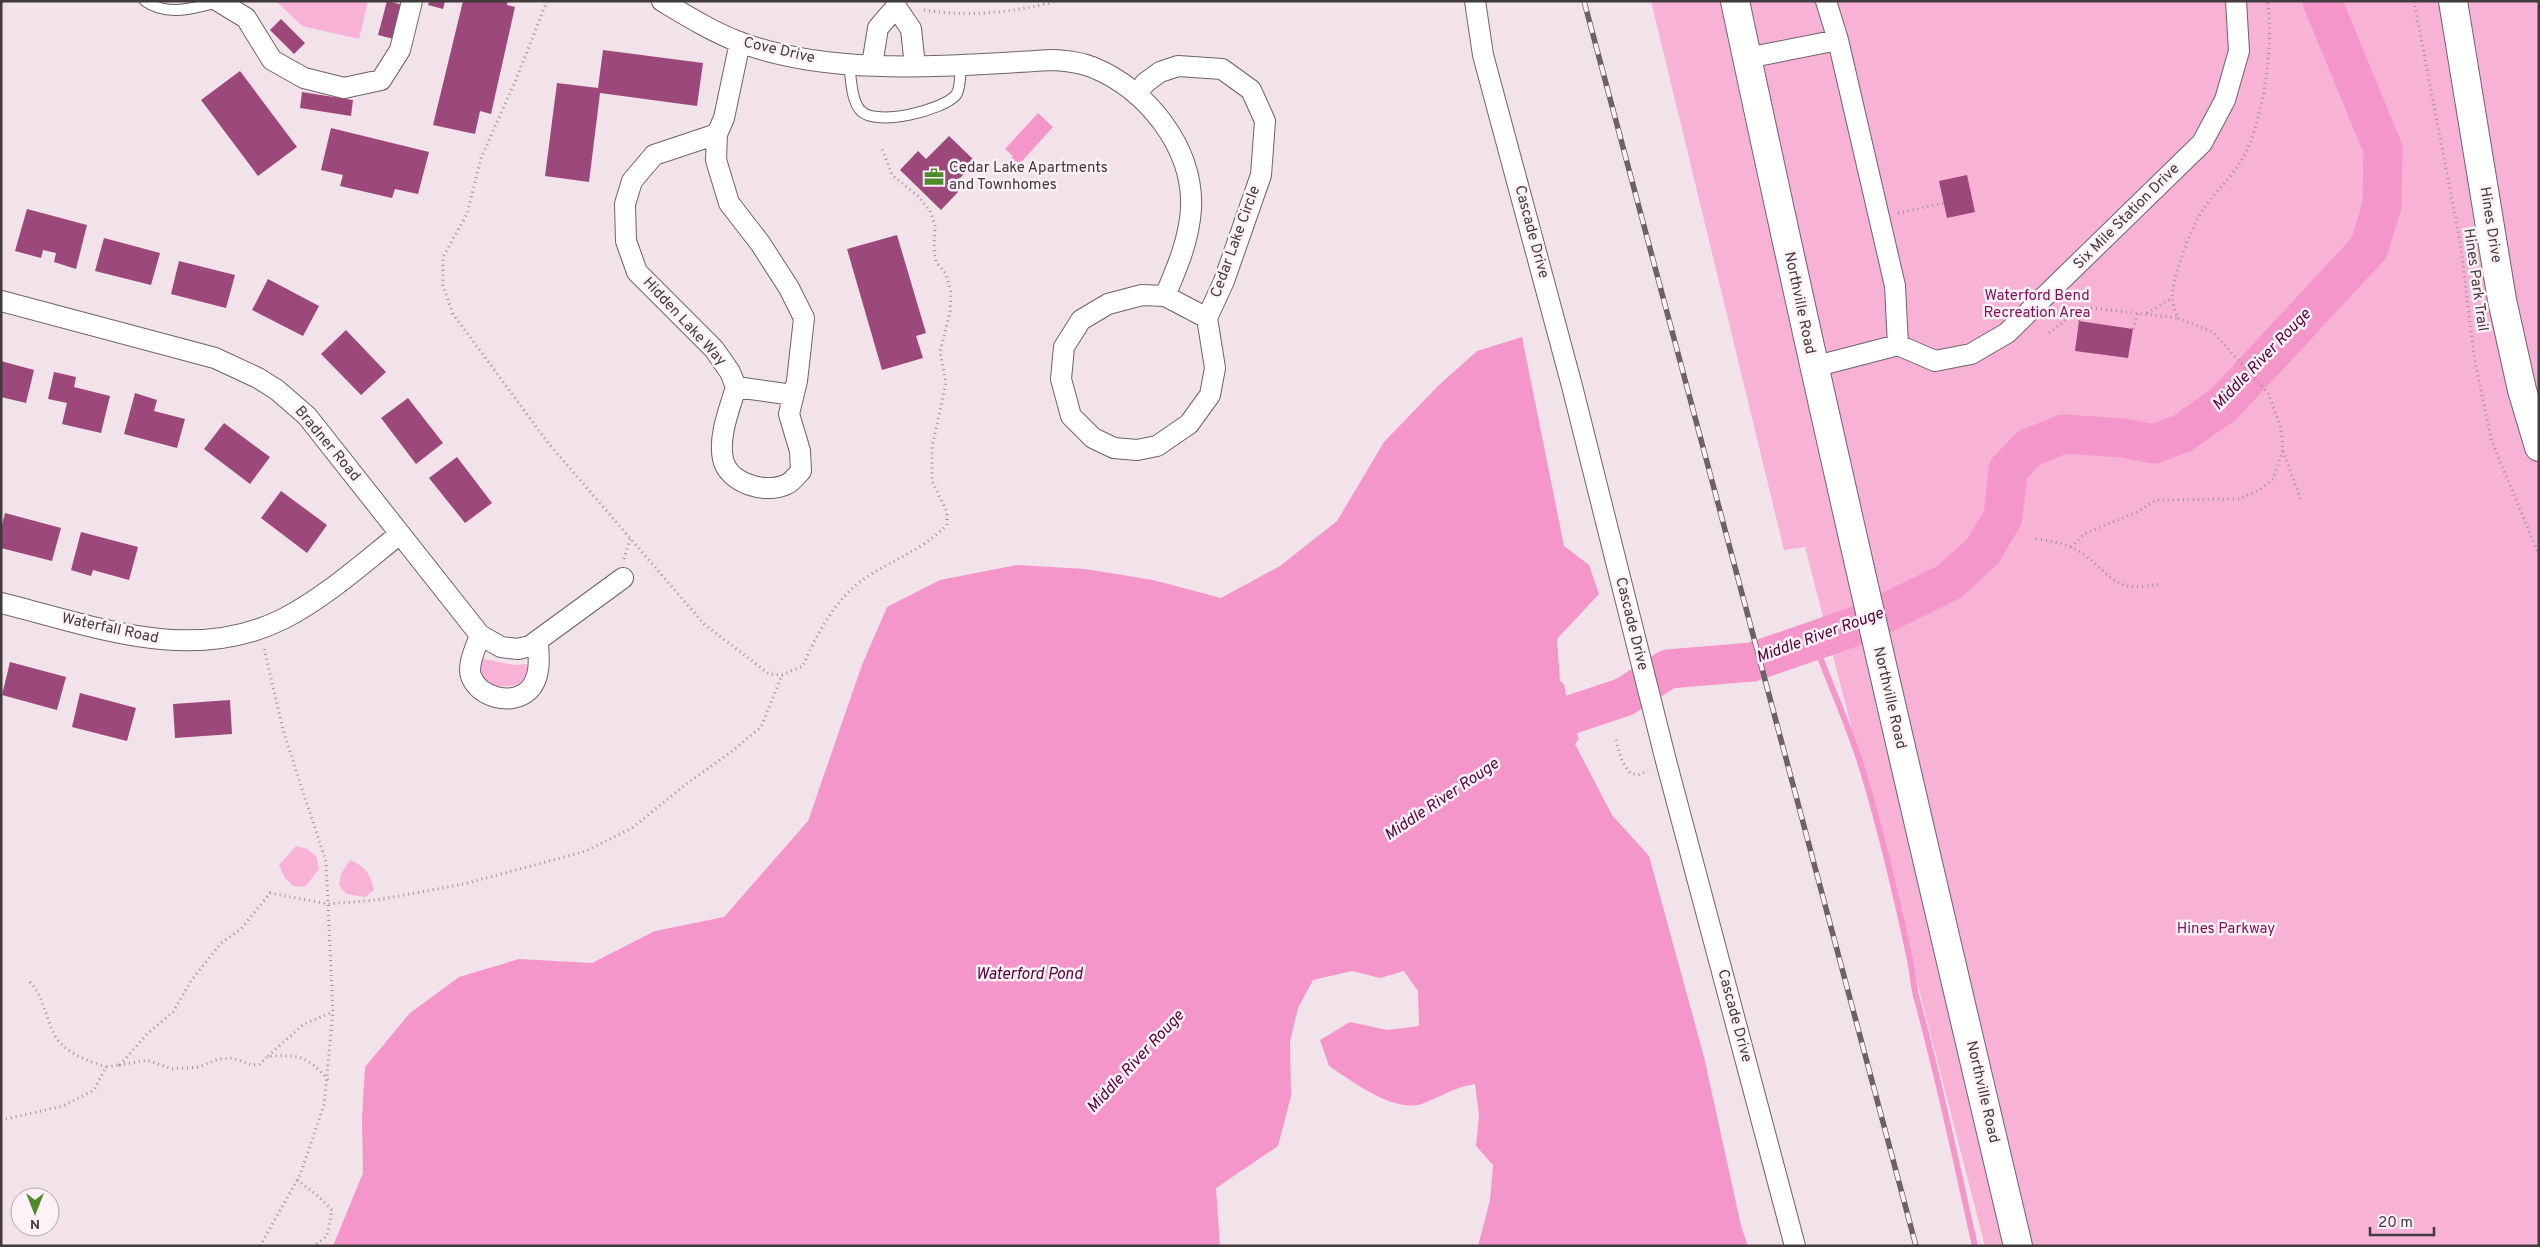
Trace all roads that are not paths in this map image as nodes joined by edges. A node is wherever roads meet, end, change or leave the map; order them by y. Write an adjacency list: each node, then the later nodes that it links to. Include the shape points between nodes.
1 (145, 1): 2 (lane, via 154,7 184,10)
2 (218, 1): 3 (street, via 246,18 272,60 304,78 344,88 381,80 400,50)
3 (412, 1)
4 (662, 1): 12 (street, Cove Drive, via 708,29)
5 (1475, 1): 33 (street, Cascade Drive, via 1483,55)
6 (1734, 1): 13 (street, Northville Road)
7 (1826, 1): 11 (street)
8 (2236, 1): 23 (street, Six Mile Station Drive, via 2239,51 2225,100 2202,143 2007,333 1970,354 1935,361)
9 (2453, 1): 27 (street, Hines Drive, via 2502,300 2522,390)
10 (896, 4): 15 (street, via 878,28); 17 (street, via 911,29)
11 (1838, 40): 13 (street); 23 (street, via 1895,286)
12 (740, 42): 14 (street, Cove Drive, via 798,58); 19 (street, via 724,118)
13 (1746, 58): 24 (street, Northville Road)
14 (849, 63): 15 (street, Cove Drive); 16 (lane, via 854,97 861,111 871,117 888,119 949,102 958,93)
15 (872, 64): 17 (street)
16 (962, 64): 17 (street); 18 (street, via 1078,62 1103,72)
17 (915, 66)
18 (1137, 95): 20 (street, via 1169,129 1187,171 1191,208 1185,247); 22 (street, Cedar Lake Circle, via 1145,82 1178,66 1222,69 1251,90 1265,122 1261,175 1224,281)
19 (717, 134): 25 (street, Hidden Lake Way, via 654,155 648,162 632,181 625,204 626,241 638,272 714,350 730,372); 26 (street, via 716,160 729,203 760,243 804,318)
20 (1165, 296): 22 (street, Cedar Lake Circle); 22 (street, Cedar Lake Circle, via 1142,295 1108,304 1081,320 1064,347 1061,379 1071,416 1093,438 1114,448 1137,450 1157,446 1189,424 1210,395 1214,368)
21 (1, 301): 28 (street, Bradner Road, via 215,358 258,378 307,416)
22 (1207, 318)
23 (1898, 344): 24 (street)
24 (1813, 367): 34 (street, Northville Road)
25 (736, 387): 26 (street); 26 (street, via 724,426 722,458 728,472 749,485 770,488 788,484 801,471 800,451 789,414)
26 (793, 395)
27 (2539, 446)
28 (400, 534): 30 (street, Waterfall Road, via 316,599 284,618 260,628 212,639 162,641); 31 (street, Bradner Road)
29 (623, 578): 32 (street, Bradner Road)
30 (1, 603)
31 (480, 635): 32 (street, Bradner Road, via 501,647 518,648); 32 (street, via 472,656 470,675 479,689 493,697 515,698 529,690 540,662)
32 (538, 642)
33 (1795, 1246)
34 (2018, 1246)

